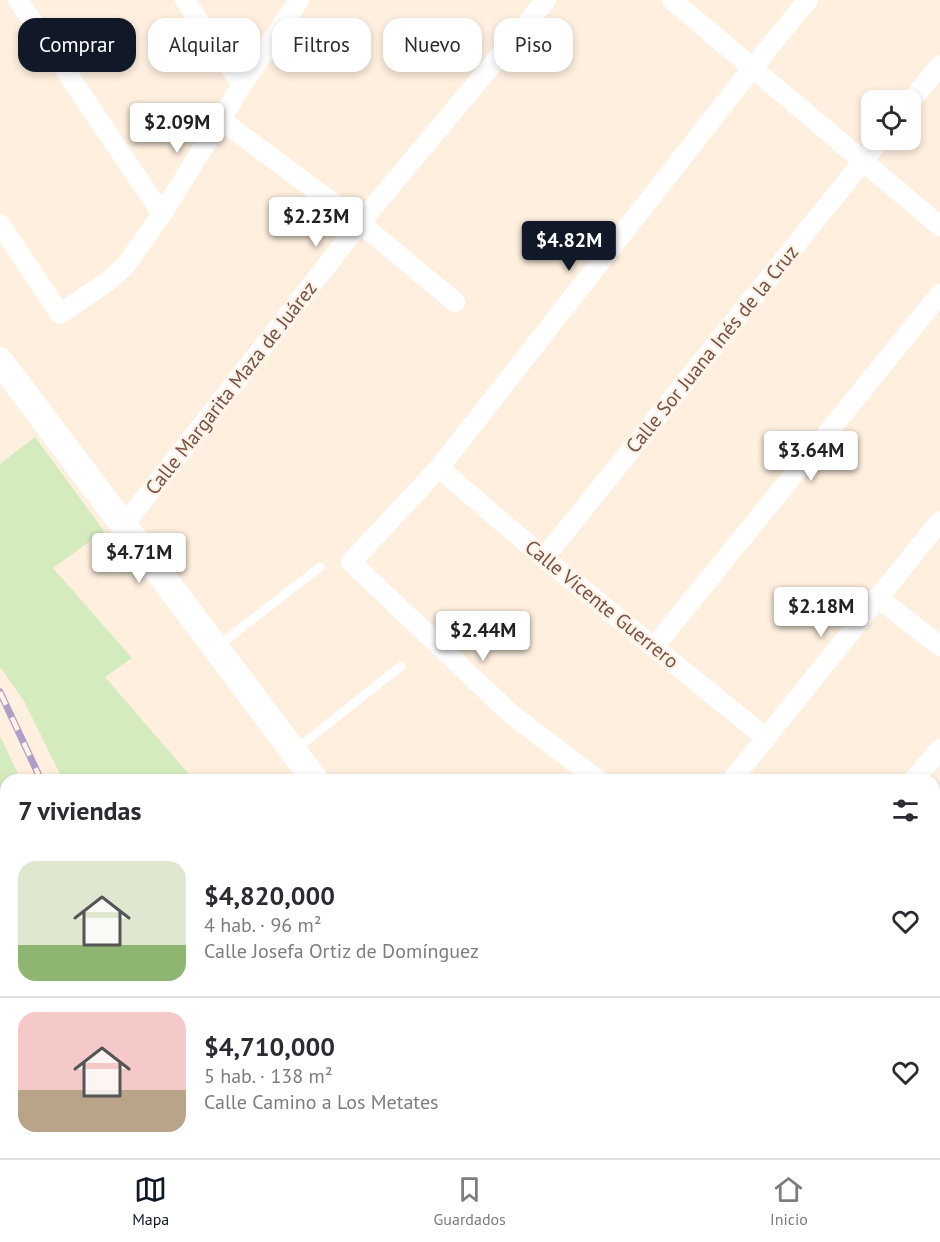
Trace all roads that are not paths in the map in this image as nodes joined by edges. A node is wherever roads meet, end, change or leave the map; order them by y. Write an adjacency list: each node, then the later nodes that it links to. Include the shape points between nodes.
1 (18, 0): 14 (street)
2 (186, 0): 9 (street)
3 (299, 0): 9 (street)
4 (546, 0): 15 (street, Calle Margarita Maza de Juárez)
5 (672, 0): 8 (street)
6 (808, 0): 8 (street)
7 (940, 66): 10 (street)
8 (753, 67): 13 (street); 21 (street)
9 (242, 85): 11 (street)
10 (920, 90)
11 (221, 120): 14 (street); 15 (street)
12 (871, 150): 13 (street, Calle Sor Juana Inés de la Cruz)
13 (862, 161): 17 (street); 24 (street, Calle Sor Juana Inés de la Cruz)
14 (162, 214): 16 (street, via 126,265 60,314)
15 (360, 223): 19 (street); 23 (street, Calle Margarita Maza de Juárez)
16 (0, 224)
17 (940, 226)
18 (940, 294): 28 (street)
19 (455, 302)
20 (0, 361): 23 (street)
21 (439, 468): 24 (street, Calle Vicente Guerrero); 35 (street, via 351,562 512,715)
22 (940, 520): 26 (street)
23 (123, 526): 29 (street)
24 (544, 558): 28 (street, Calle Vicente Guerrero)
25 (320, 567): 29 (lane)
26 (877, 597): 27 (street); 31 (street)
27 (940, 646)
28 (654, 647): 31 (street, Calle Vicente Guerrero)
29 (215, 648): 33 (street)
30 (401, 666): 33 (lane)
31 (766, 738): 36 (street)
32 (940, 749): 37 (street)
33 (294, 752): 34 (street)
34 (310, 774)
35 (590, 774)
36 (737, 774)
37 (919, 774)

